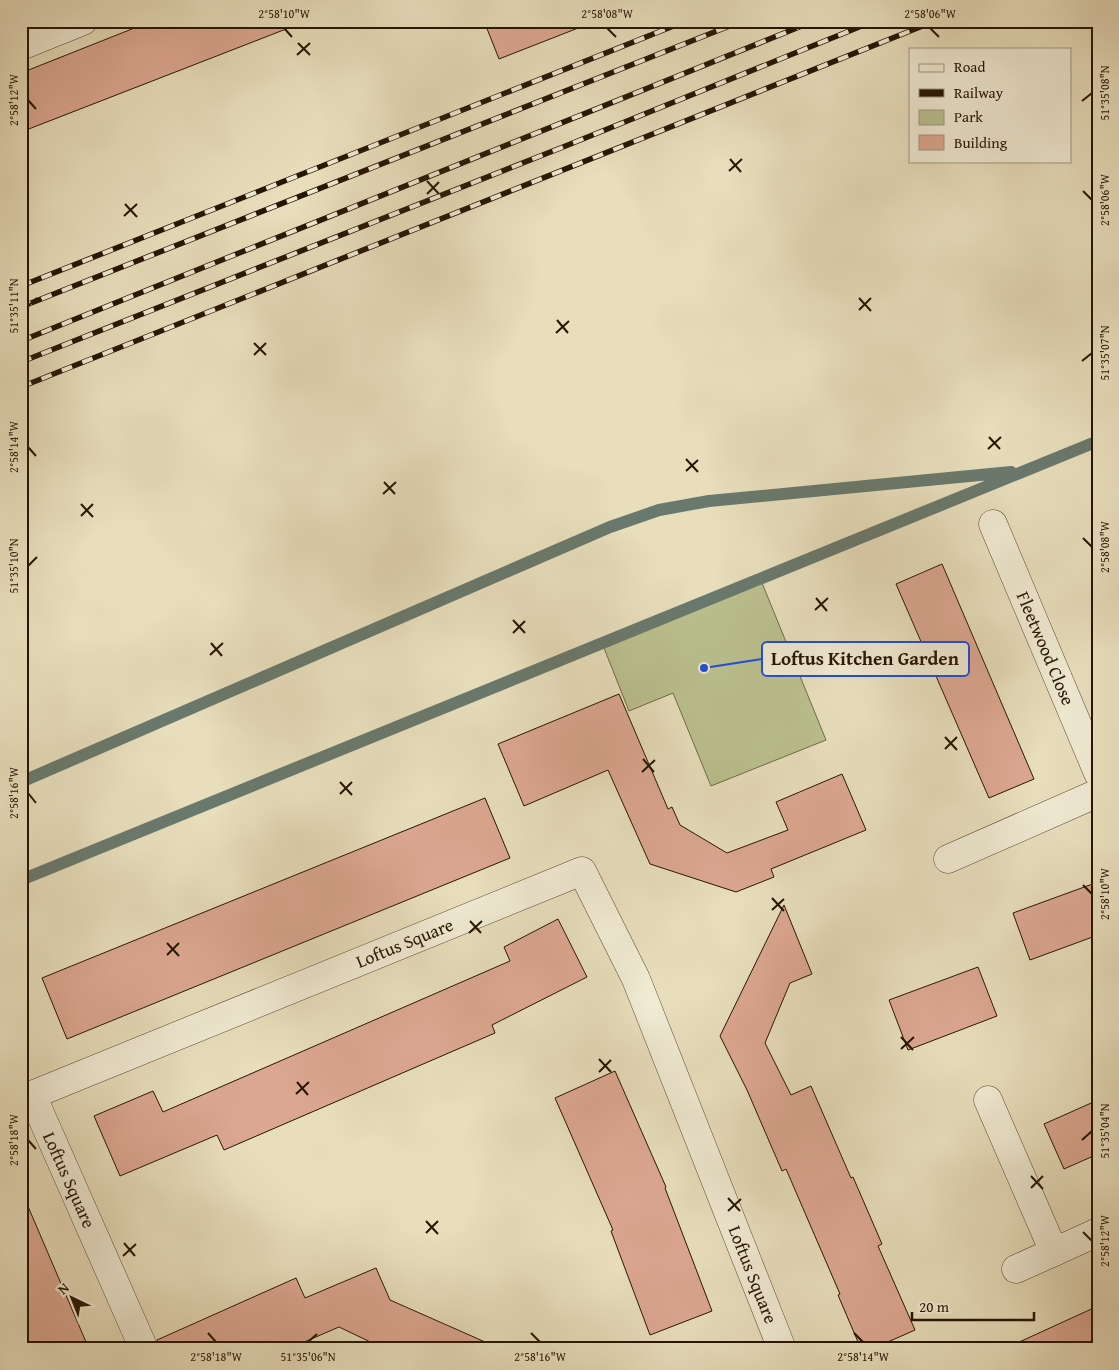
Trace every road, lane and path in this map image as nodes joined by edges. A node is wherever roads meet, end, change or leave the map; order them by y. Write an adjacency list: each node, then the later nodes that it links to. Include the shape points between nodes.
1 (77, 22): 2 (street)
2 (21, 46)
3 (993, 524): 4 (street, Fleetwood Close)
4 (1098, 773)
5 (1098, 793): 6 (street)
6 (948, 859)
7 (988, 1100): 9 (street)
8 (1098, 1232): 9 (street)
9 (1054, 1252): 10 (street)
10 (1016, 1269)
11 (144, 1349): 12 (street, Loftus Square, via 32,1095 582,871 636,979)
12 (782, 1349)

